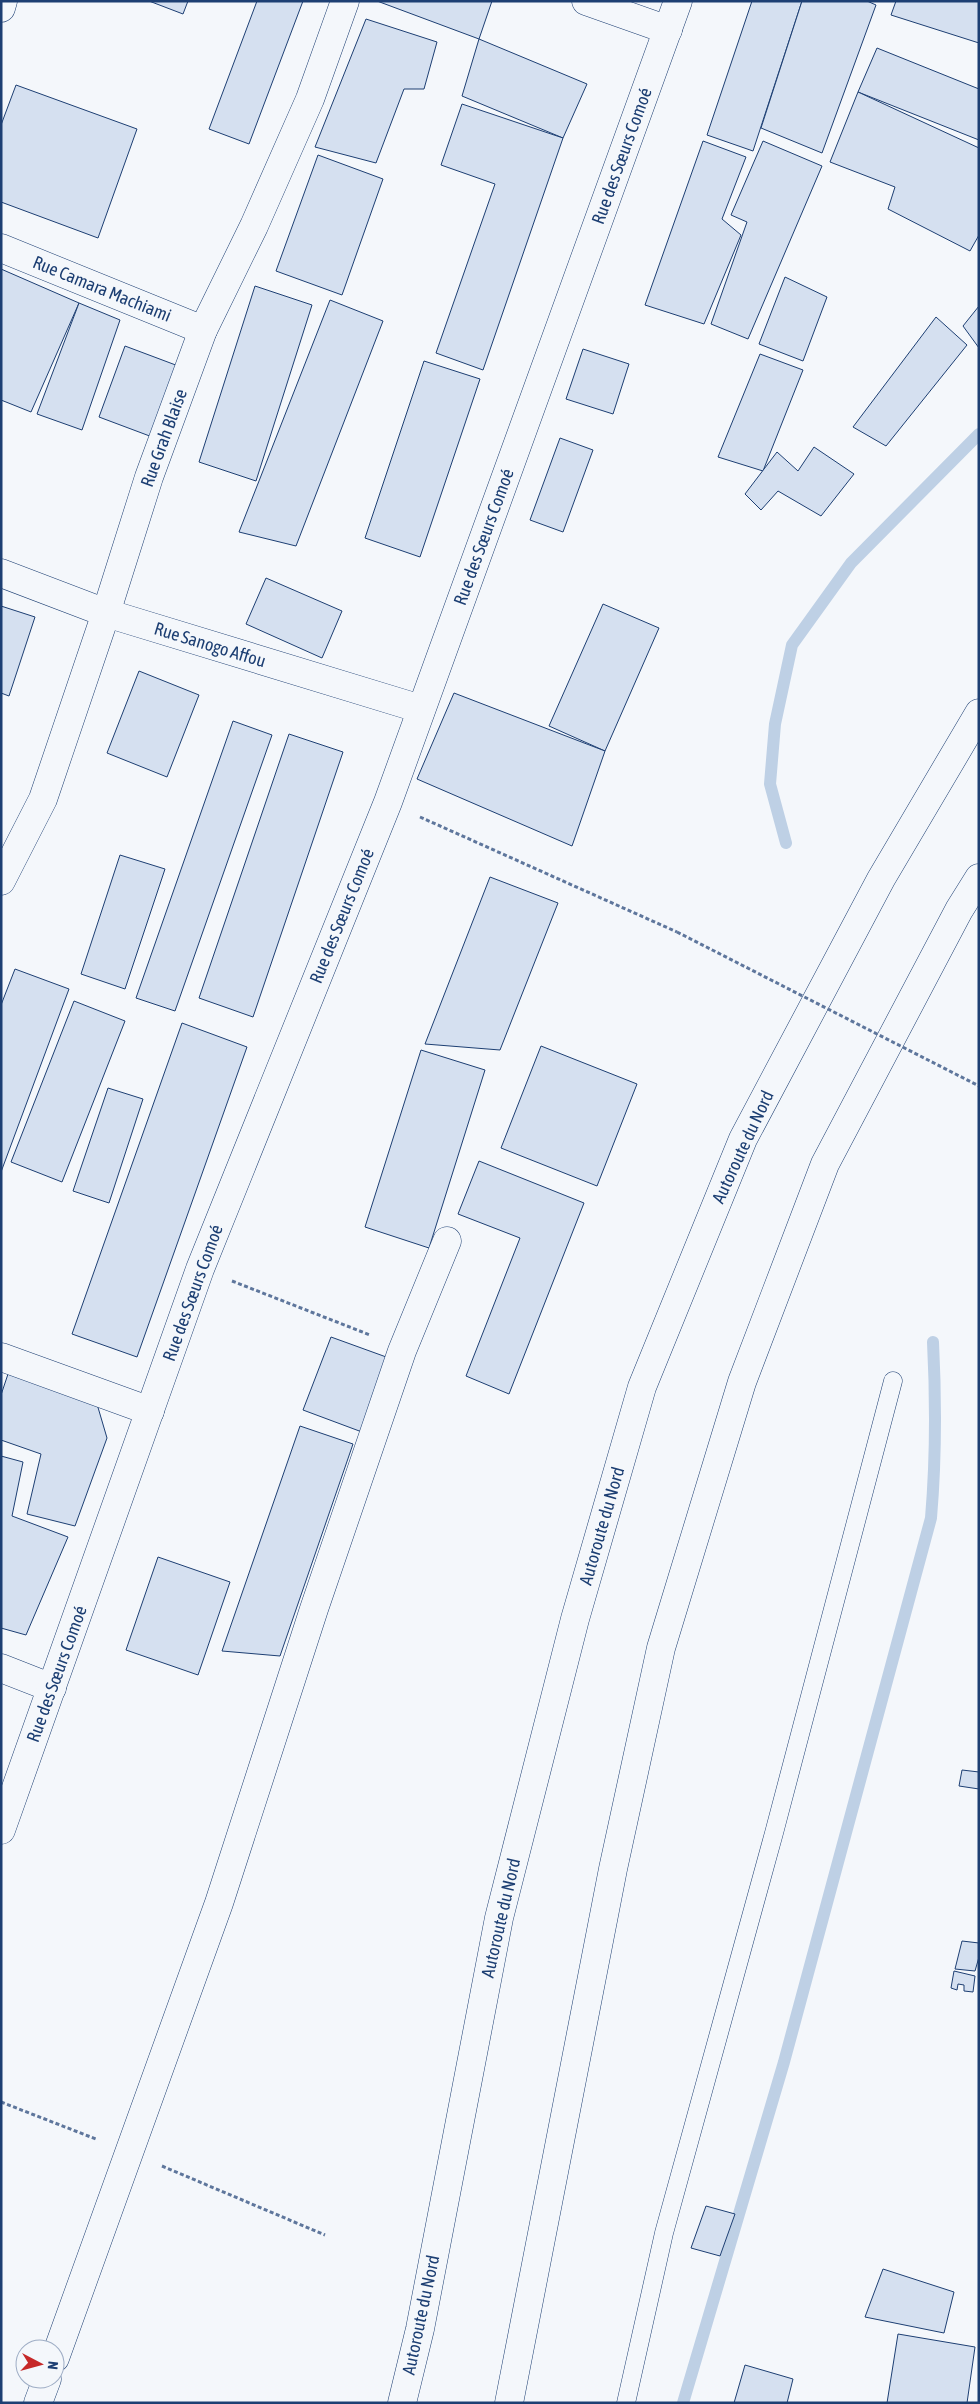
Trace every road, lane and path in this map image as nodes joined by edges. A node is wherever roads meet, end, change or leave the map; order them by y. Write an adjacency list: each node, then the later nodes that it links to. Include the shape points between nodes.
1 (4, 1): 5 (main road)
2 (345, 1): 8 (main road, Rue Grah Blaise, via 310,99 254,226)
3 (586, 1): 6 (main road)
4 (678, 1): 6 (main road, Rue des Sœurs Comoé)
5 (1, 8)
6 (668, 30): 11 (main road, Rue des Sœurs Comoé)
7 (1, 248): 8 (main road, Rue Camara Machiami)
8 (203, 330): 10 (main road, Rue Grah Blaise, via 149,477)
9 (1, 573): 10 (main road, Rue Sanogo Affou)
10 (106, 613): 11 (main road, Rue Sanogo Affou); 15 (main road, Rue Grah Blaise, via 43,799)
11 (421, 709): 13 (main road, Rue des Sœurs Comoé)
12 (979, 713): 29 (main road, Autoroute du Nord, via 881,879 743,1139 642,1388 575,1619 499,1918 422,2319)
13 (388, 802): 16 (path, bridge, via 677,932); 18 (main road, Rue des Sœurs Comoé)
14 (979, 878): 30 (main road, via 825,1164 742,1382 661,1648 613,1869)
15 (1, 881)
16 (979, 1086)
17 (448, 1241): 19 (main road)
18 (200, 1269): 19 (path, via 385,1340); 22 (main road, Rue des Sœurs Comoé)
19 (402, 1351): 26 (main road, via 219,1903)
20 (1, 1357): 22 (main road)
21 (893, 1381): 31 (lane, via 774,1834 664,2233)
22 (150, 1411): 24 (main road, Rue des Sœurs Comoé)
23 (1, 1668): 24 (main road)
24 (52, 1688): 25 (main road, Rue des Sœurs Comoé)
25 (1, 1830)
26 (62, 2339)
27 (43, 2389): 28 (main road)
28 (38, 2403)
29 (402, 2403)
30 (509, 2403)
31 (626, 2403)

